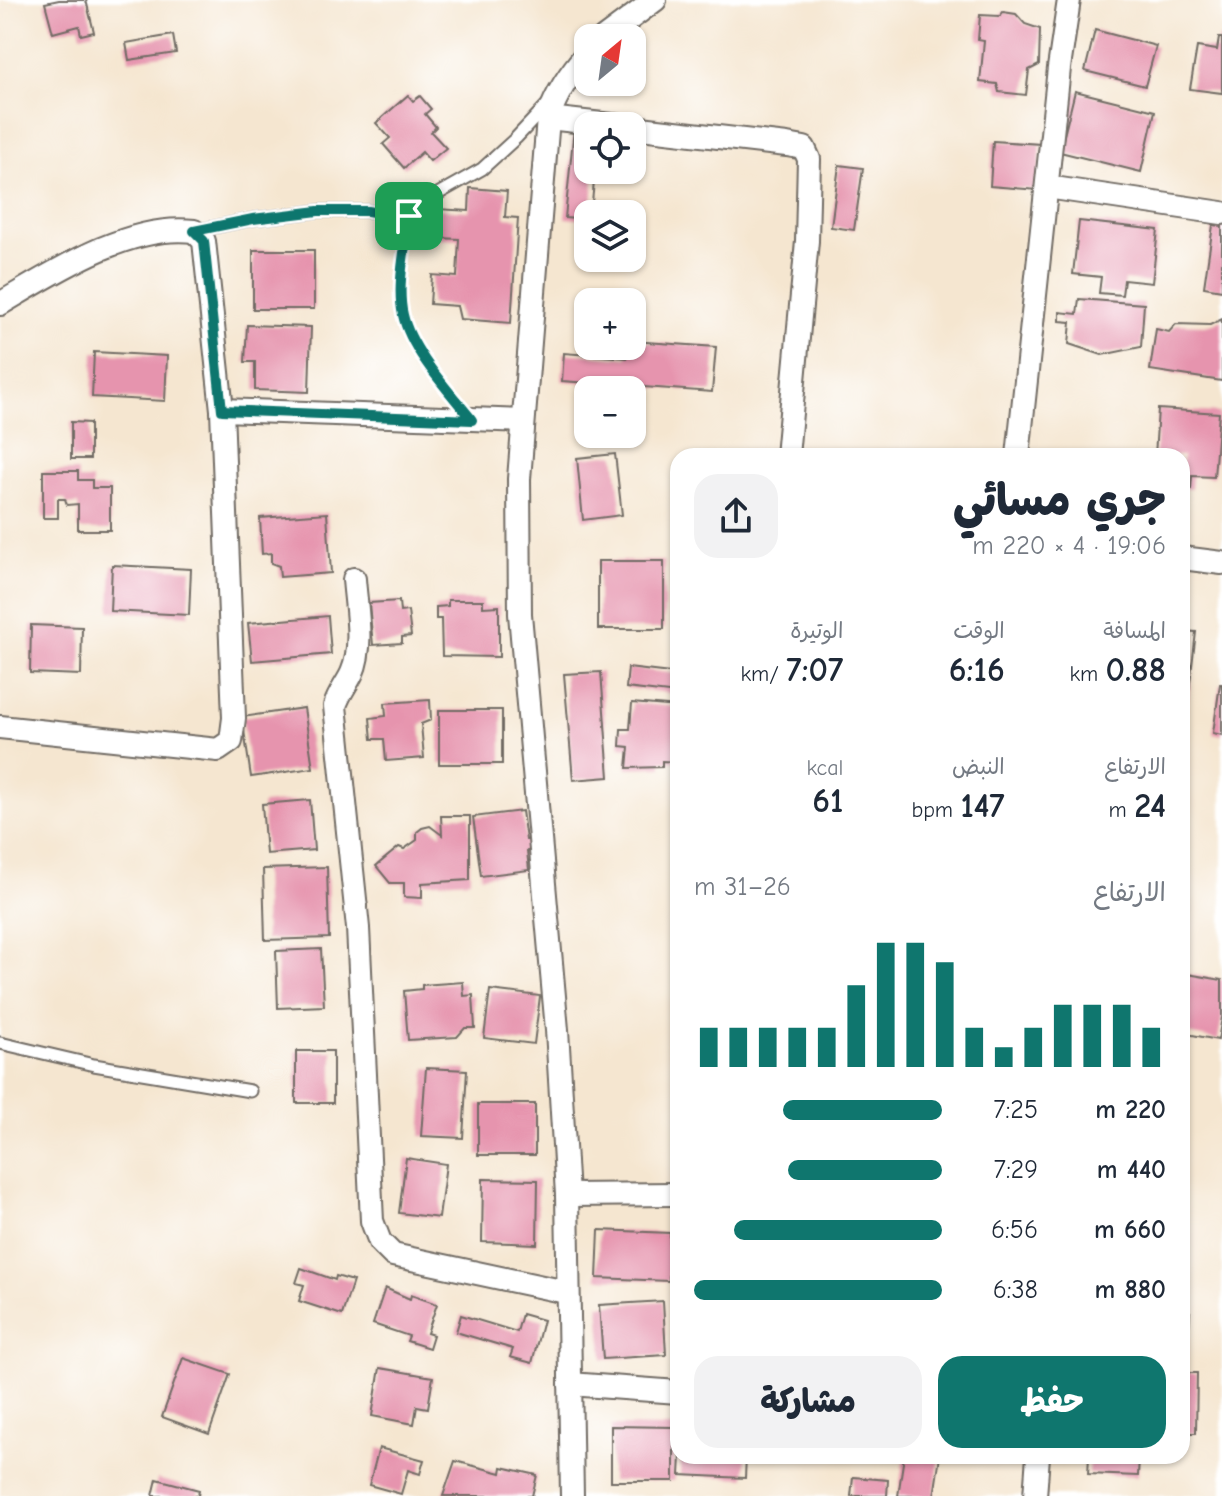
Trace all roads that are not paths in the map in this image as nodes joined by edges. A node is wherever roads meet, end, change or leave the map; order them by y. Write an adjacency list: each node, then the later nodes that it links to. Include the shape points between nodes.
1 (655, 0): 3 (street)
2 (1069, 0): 8 (street)
3 (623, 24)
4 (574, 69): 5 (street)
5 (551, 107): 6 (street); 10 (lane, via 482,169 409,216 318,211); 13 (street)
6 (574, 113)
7 (646, 129): 14 (street, via 804,148 809,159 807,241)
8 (1047, 187): 9 (street); 15 (street)
9 (1222, 213)
10 (194, 231): 11 (street, via 149,233 113,245); 12 (street, via 204,241)
11 (0, 304)
12 (222, 410): 13 (street); 19 (street, via 231,741 218,750)
13 (523, 421): 23 (street, via 520,614)
14 (788, 448)
15 (1019, 448)
16 (1190, 559): 17 (street)
17 (1222, 563)
18 (354, 579): 24 (street, via 358,653 335,706 358,928 372,1221 380,1242 393,1255)
19 (0, 727)
20 (0, 1043): 21 (lane)
21 (250, 1091)
22 (670, 1194): 23 (street)
23 (567, 1195): 24 (street)
24 (566, 1292): 25 (street)
25 (570, 1384): 26 (street); 28 (street)
26 (670, 1391)
27 (1037, 1464): 29 (street)
28 (572, 1496)
29 (1035, 1496)

